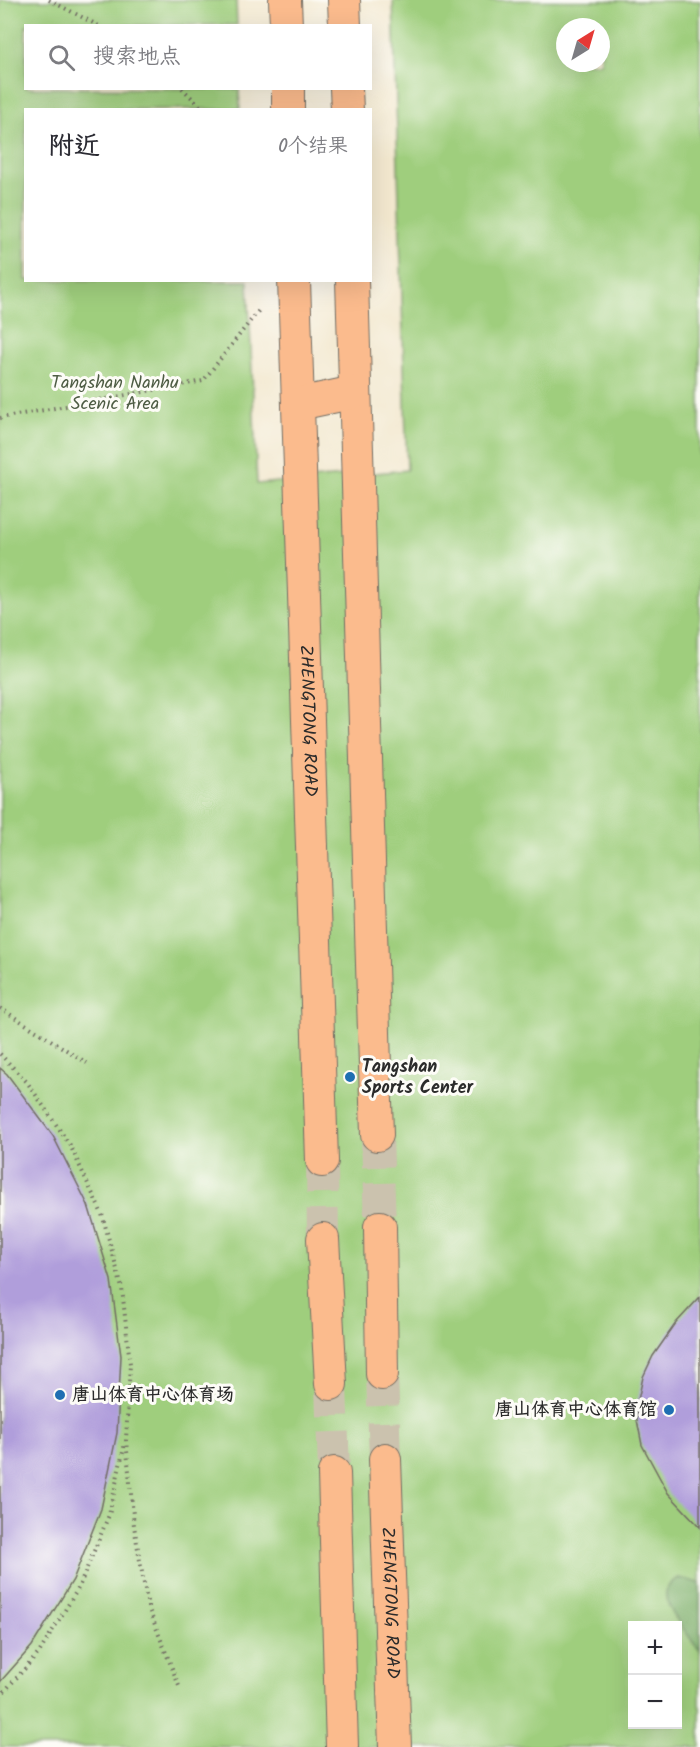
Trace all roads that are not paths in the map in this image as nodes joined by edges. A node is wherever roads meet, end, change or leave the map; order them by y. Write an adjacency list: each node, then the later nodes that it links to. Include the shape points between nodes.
1 (285, 0): 3 (main road)
2 (344, 0): 4 (main road)
3 (286, 24)
4 (345, 24)
5 (288, 90): 7 (main road)
6 (346, 90): 8 (main road)
7 (288, 108)
8 (347, 108)
9 (294, 282): 12 (main road, ZHENGTONG ROAD)
10 (352, 282): 11 (main road)
11 (355, 392): 12 (main road); 13 (main road)
12 (298, 404): 14 (main road, ZHENGTONG ROAD)
13 (377, 1135)
14 (322, 1161)
15 (381, 1227): 17 (main road)
16 (323, 1239): 18 (main road)
17 (382, 1374)
18 (331, 1384)
19 (385, 1459): 22 (main road, ZHENGTONG ROAD)
20 (334, 1473): 21 (main road)
21 (342, 1747)
22 (395, 1747)

